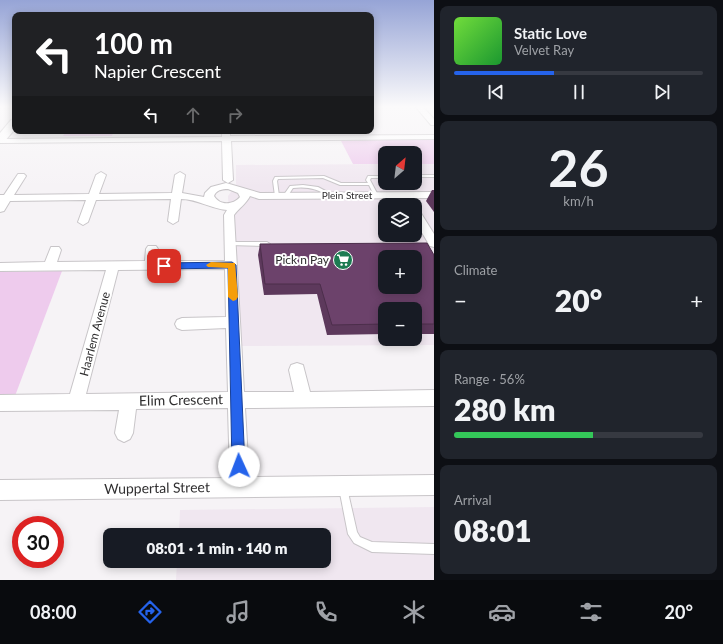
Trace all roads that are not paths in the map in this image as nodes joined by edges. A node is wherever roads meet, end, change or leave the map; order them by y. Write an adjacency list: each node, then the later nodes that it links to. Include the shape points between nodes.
1 (226, 135): 2 (street); 3 (street); 10 (street)
2 (434, 137)
3 (0, 140)
4 (101, 175): 21 (street)
5 (180, 175): 16 (street)
6 (21, 176): 22 (street)
7 (422, 176): 8 (lane)
8 (434, 176)
9 (378, 177): 11 (lane, via 370,177)
10 (228, 180): 12 (street); 13 (street)
11 (370, 184): 19 (lane, via 340,184 324,177 279,177 275,179); 20 (lane)
12 (215, 188): 13 (street, via 229,186); 17 (street); 24 (street, via 209,196)
13 (241, 190): 18 (street, Plein Street); 25 (street, via 245,197)
14 (405, 195): 15 (street, Plein Street); 20 (street, Plein Street); 23 (street)
15 (434, 195)
16 (176, 196): 17 (street); 21 (street); 27 (street)
17 (188, 196): 24 (street)
18 (259, 196): 19 (street, Plein Street); 25 (street, Plein Street)
19 (281, 196): 20 (street, Plein Street)
20 (376, 196)
21 (92, 197): 22 (street); 28 (street)
22 (4, 198): 26 (street)
23 (407, 198)
24 (215, 204): 25 (street)
25 (235, 208): 31 (street)
26 (0, 209)
27 (173, 221)
28 (83, 222)
29 (422, 225): 30 (street)
30 (432, 243)
31 (231, 244): 32 (lane); 35 (street)
32 (274, 244)
33 (152, 249): 37 (street)
34 (55, 250): 39 (street)
35 (232, 265): 37 (street); 40 (street)
36 (113, 266): 37 (street); 39 (street); 47 (street, Haarlem Avenue)
37 (151, 266)
38 (0, 267): 39 (street)
39 (49, 267)
40 (234, 322): 41 (street); 45 (street)
41 (182, 324)
42 (297, 370): 44 (street)
43 (434, 398): 44 (street, Elim Crescent)
44 (304, 399): 45 (street, Elim Crescent)
45 (237, 400): 46 (street, Elim Crescent); 52 (street)
46 (129, 401): 47 (street, Elim Crescent); 49 (street, Elim Crescent)
47 (76, 402): 48 (street, Elim Crescent)
48 (0, 403)
49 (124, 433)
50 (434, 485): 51 (street, Wuppertal Street)
51 (343, 486): 52 (street, Wuppertal Street); 54 (lane, via 357,540 372,547)
52 (240, 488): 53 (street, Wuppertal Street)
53 (0, 490)
54 (434, 549)

